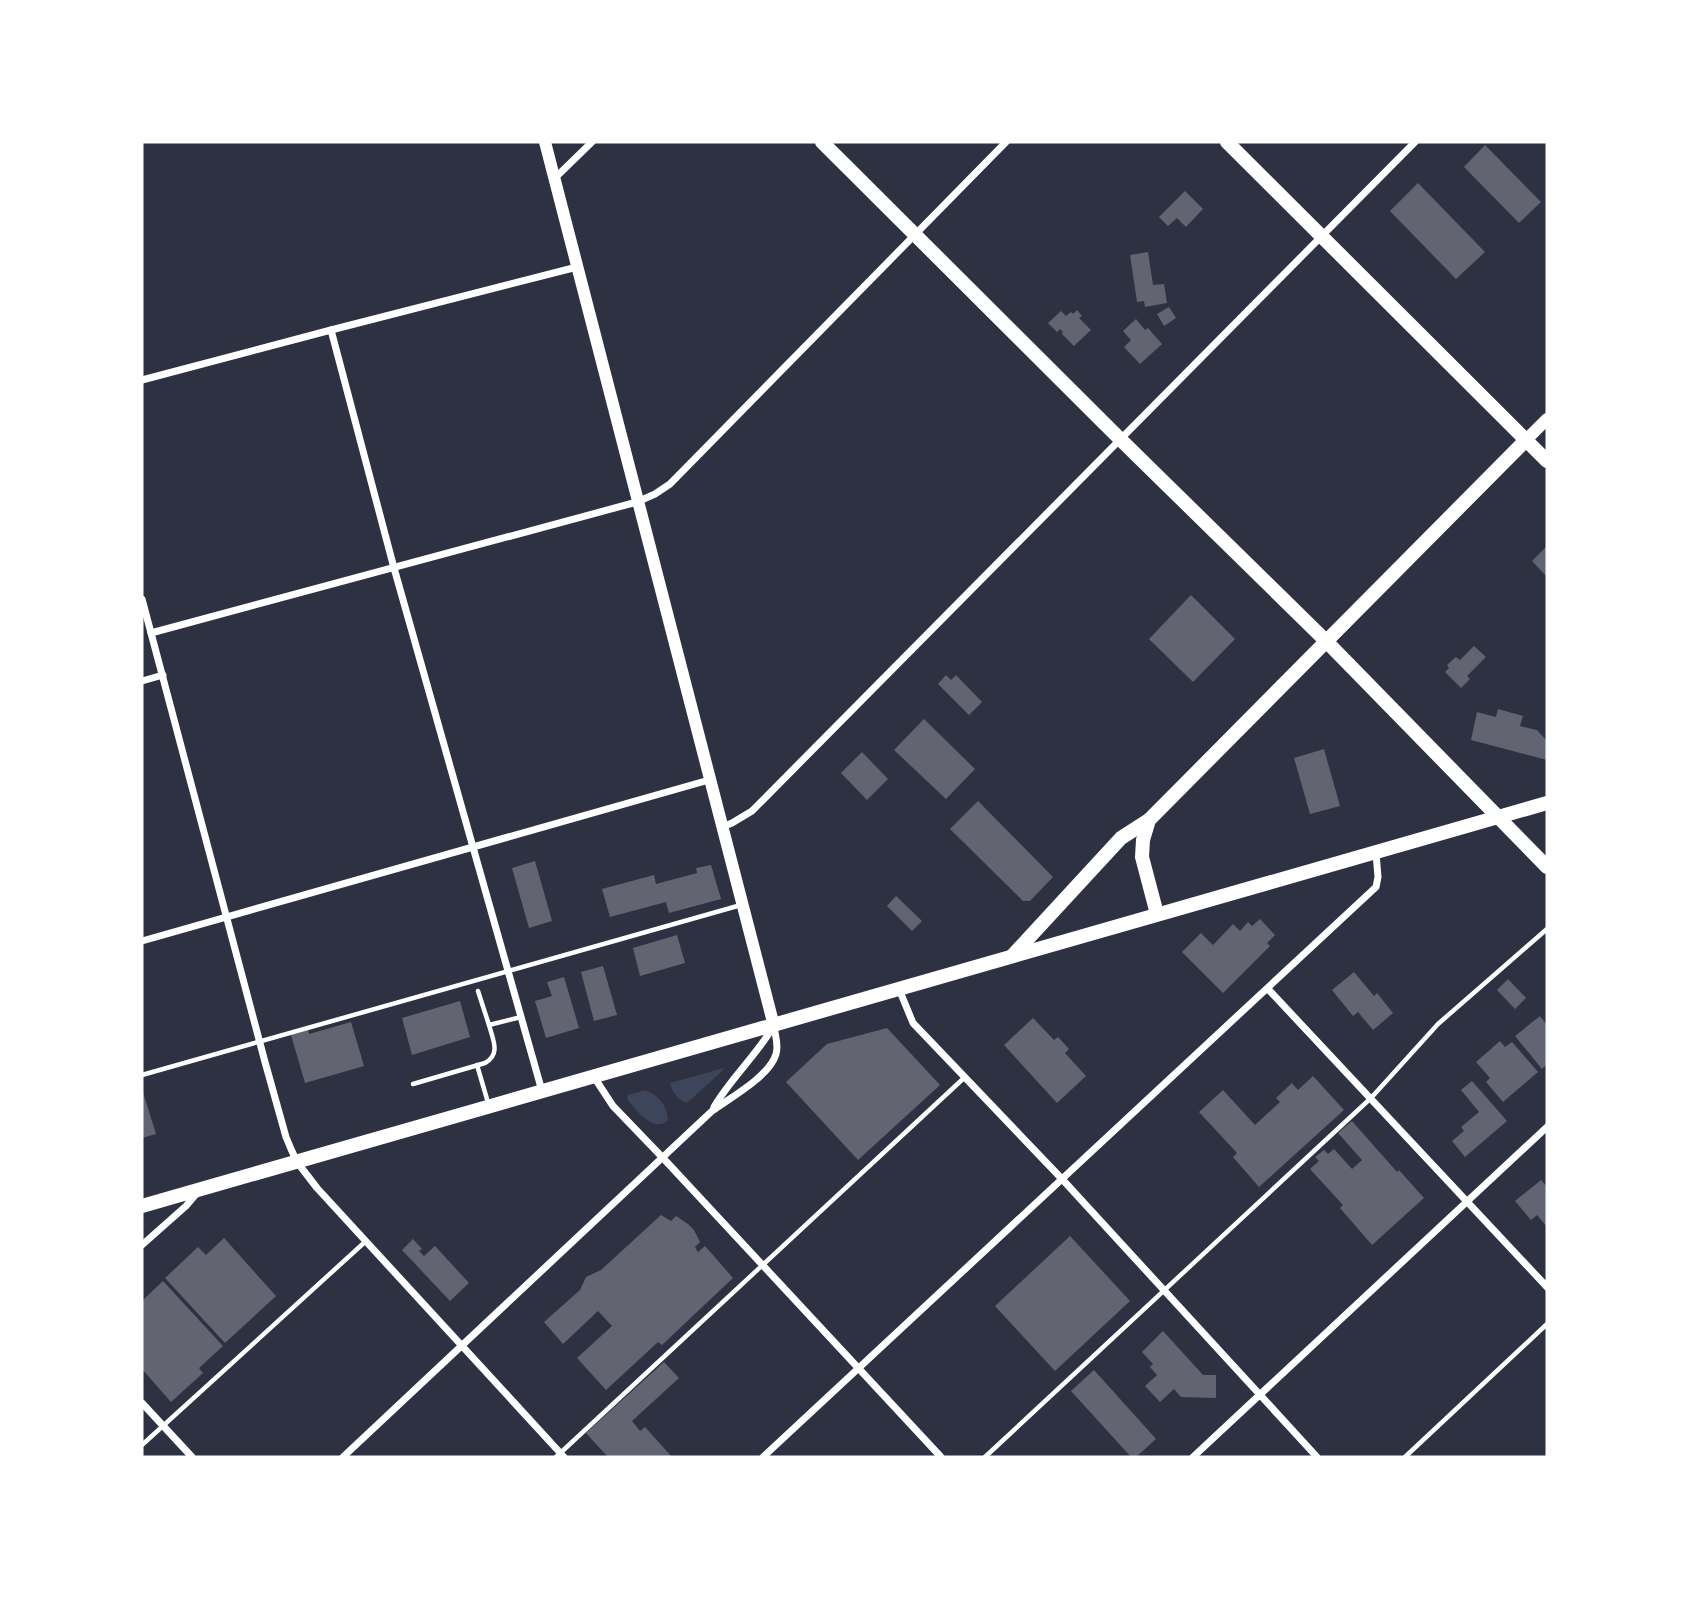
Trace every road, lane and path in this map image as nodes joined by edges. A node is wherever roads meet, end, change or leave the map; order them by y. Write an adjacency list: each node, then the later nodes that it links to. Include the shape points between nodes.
1 (545, 142): 7 (street)
2 (592, 142): 7 (street)
3 (822, 142): 8 (main road)
4 (1006, 142): 8 (street)
5 (1227, 142): 9 (main road)
6 (1415, 142): 9 (street)
7 (554, 179): 10 (street)
8 (914, 234): 14 (main road); 17 (street, via 670,484)
9 (1321, 236): 14 (street); 15 (main road)
10 (577, 267): 11 (street); 17 (street)
11 (331, 330): 12 (street); 18 (street)
12 (142, 380)
13 (1547, 419): 15 (street)
14 (1121, 440): 21 (main road); 28 (street, via 752,811)
15 (1526, 440): 16 (main road); 21 (main road)
16 (1547, 461)
17 (637, 502): 18 (street); 24 (street)
18 (394, 568): 20 (street); 29 (street)
19 (142, 599): 20 (street)
20 (151, 633): 22 (street)
21 (1327, 642): 26 (main road); 27 (main road)
22 (163, 675): 23 (street); 34 (street)
23 (142, 681)
24 (709, 780): 28 (street); 29 (street)
25 (1547, 803): 26 (main road)
26 (1498, 817): 30 (main road); 31 (main road)
27 (1149, 820): 33 (main road, via 1142,857); 37 (main road, via 1121,838)
28 (722, 827): 32 (street)
29 (474, 847): 34 (street); 38 (street)
30 (1376, 852): 33 (main road); 40 (street, via 1376,887)
31 (1547, 867)
32 (742, 905): 38 (lane); 44 (street)
33 (1157, 914): 37 (main road)
34 (226, 918): 36 (street); 45 (street)
35 (1547, 929): 52 (lane, via 1438,1024)
36 (142, 941)
37 (1013, 955): 39 (main road)
38 (509, 971): 42 (street); 45 (lane)
39 (899, 989): 44 (main road); 49 (street, via 913,1023)
40 (1268, 989): 52 (street); 58 (street)
41 (478, 991): 43 (lane)
42 (522, 1017): 43 (lane); 51 (street)
43 (489, 1025): 46 (lane, via 494,1055)
44 (774, 1026): 48 (main road); 54 (street); 54 (street, via 774,1060)
45 (259, 1042): 47 (lane); 57 (street)
46 (477, 1065): 50 (lane); 53 (lane)
47 (142, 1075)
48 (593, 1076): 51 (main road); 56 (street, via 609,1101)
49 (965, 1077): 58 (street); 64 (lane)
50 (413, 1084)
51 (542, 1091): 53 (main road)
52 (1371, 1098): 60 (street); 66 (lane)
53 (489, 1107): 57 (main road)
54 (712, 1111): 56 (street)
55 (1547, 1127): 60 (street)
56 (663, 1158): 64 (street); 68 (street)
57 (297, 1163): 59 (main road); 62 (street)
58 (1062, 1180): 66 (street); 69 (street)
59 (199, 1190): 61 (main road); 63 (street)
60 (1469, 1202): 65 (street); 70 (street)
61 (142, 1206)
62 (366, 1241): 68 (street); 72 (lane)
63 (142, 1245)
64 (763, 1265): 69 (street); 74 (lane)
65 (1547, 1287)
66 (1164, 1289): 70 (street); 79 (lane)
67 (1547, 1324): 82 (lane)
68 (461, 1345): 74 (street); 76 (street)
69 (858, 1368): 77 (street); 78 (street)
70 (1260, 1394): 80 (street); 81 (street)
71 (142, 1403): 72 (street)
72 (163, 1426): 73 (lane); 75 (street)
73 (142, 1445)
74 (560, 1456)
75 (192, 1457)
76 (343, 1457)
77 (763, 1457)
78 (942, 1457)
79 (985, 1457)
80 (1193, 1457)
81 (1317, 1457)
82 (1405, 1457)

